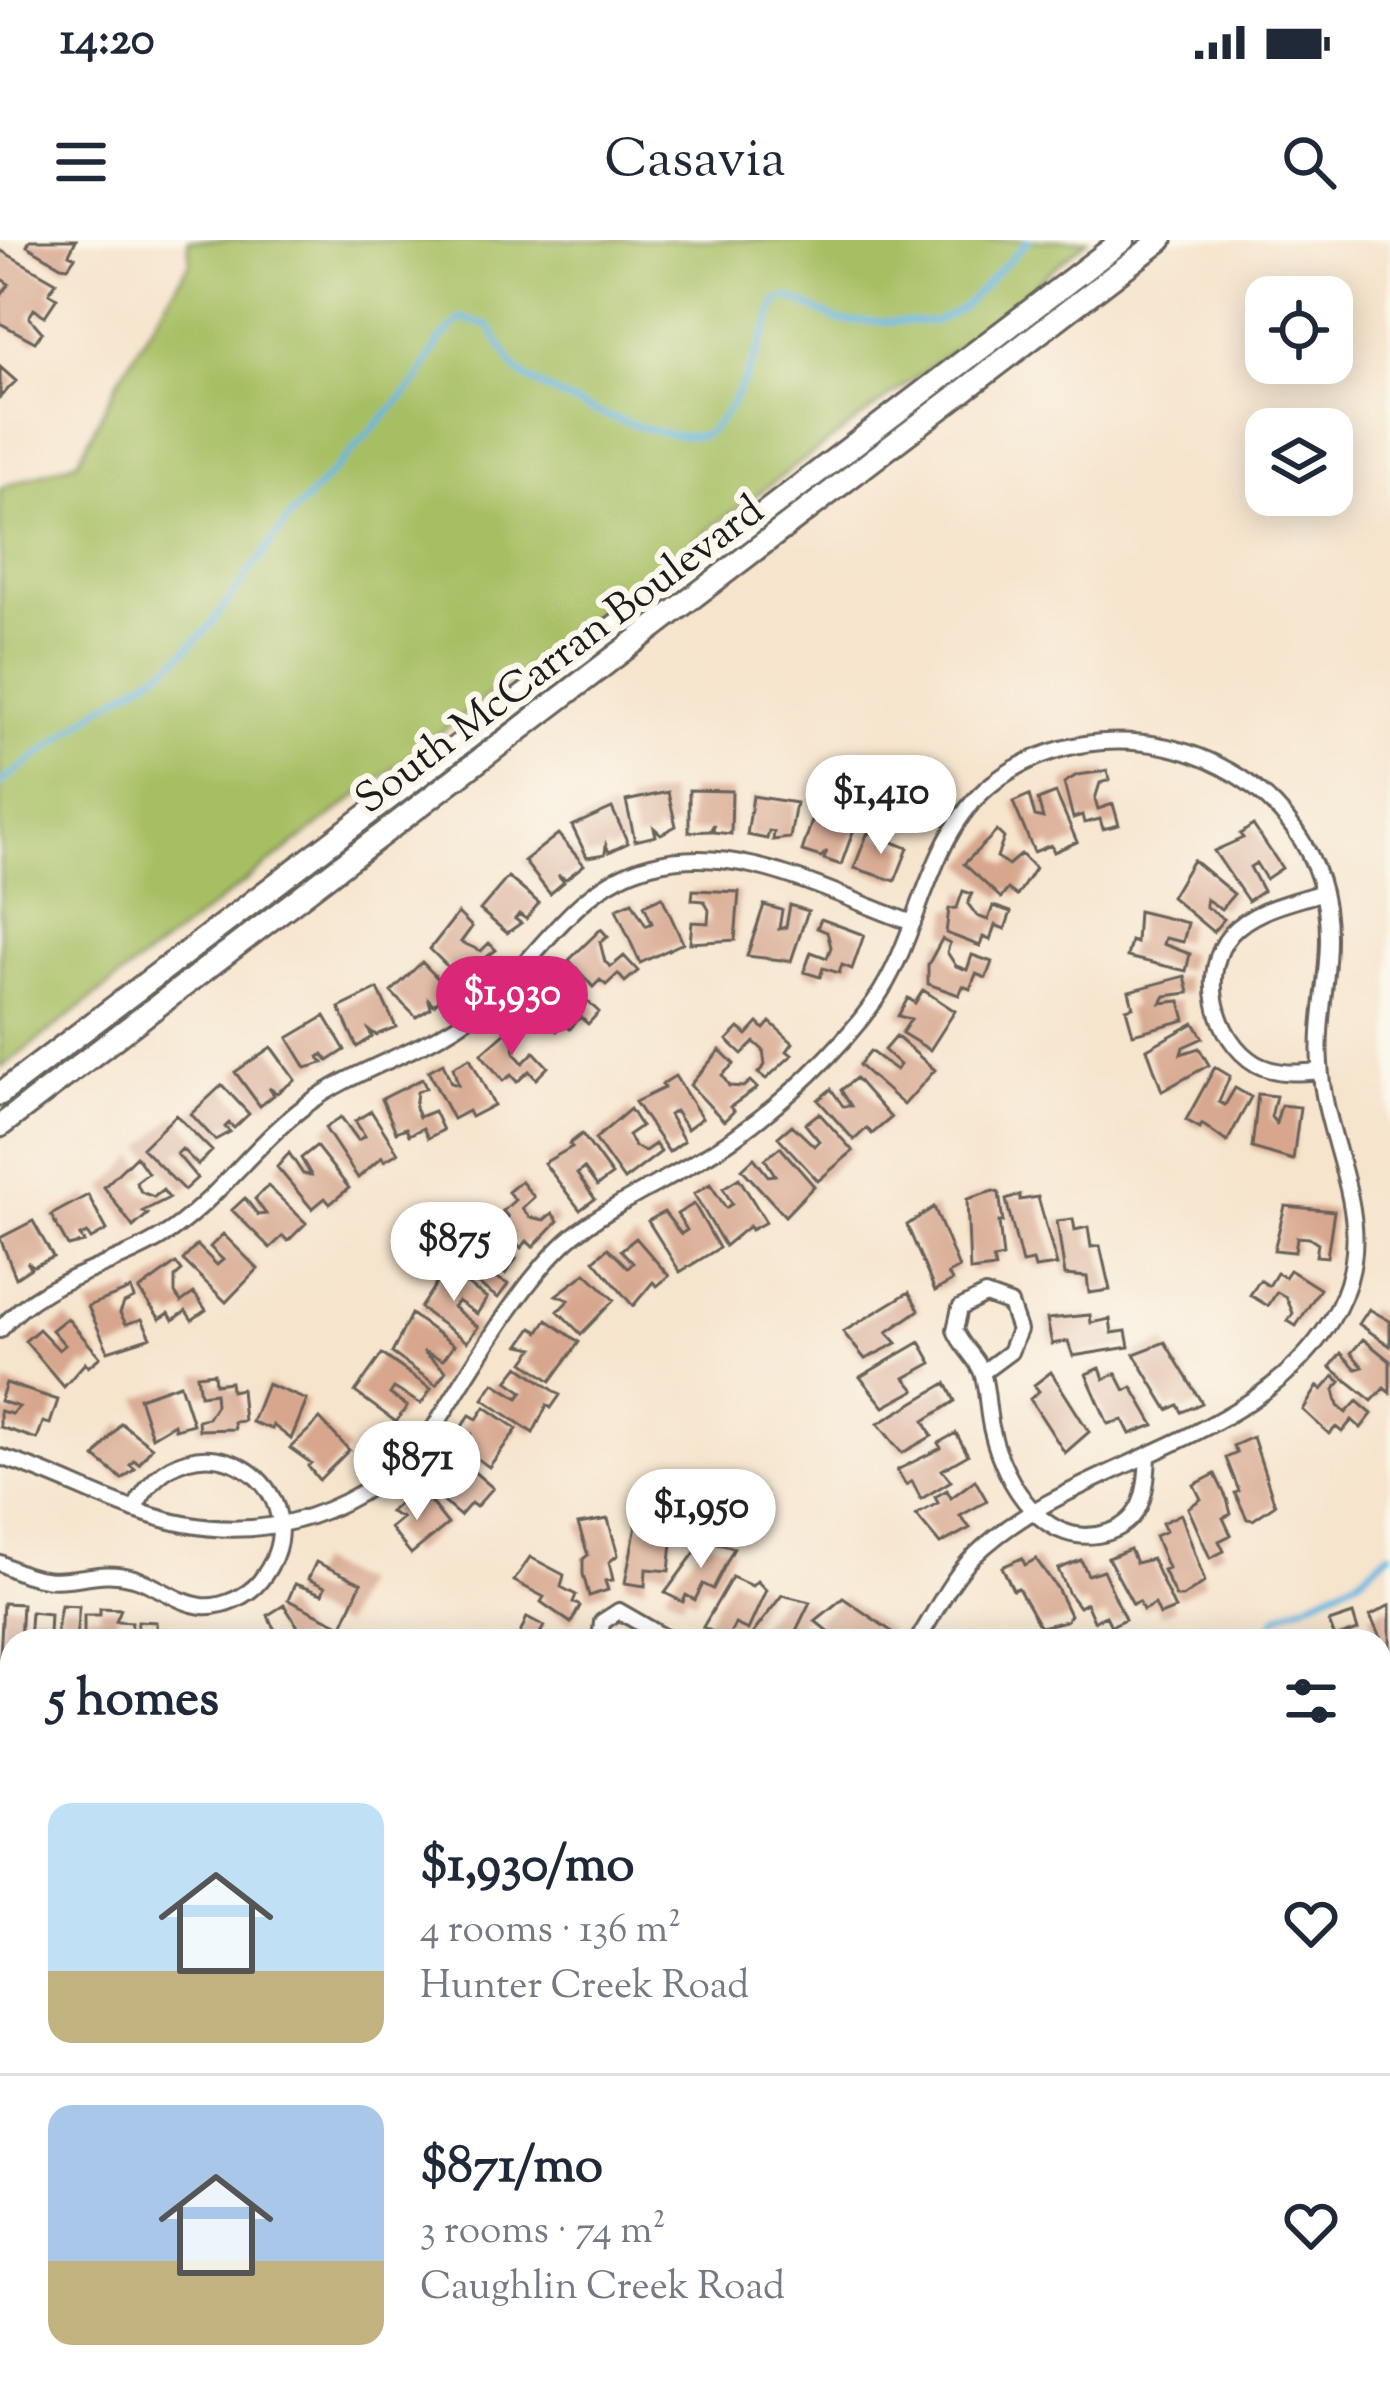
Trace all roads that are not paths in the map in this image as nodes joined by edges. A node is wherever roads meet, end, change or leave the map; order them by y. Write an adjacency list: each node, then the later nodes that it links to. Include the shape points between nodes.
1 (1123, 240): 6 (main road, South McCarran Boulevard)
2 (1161, 240): 7 (main road, South McCarran Boulevard)
3 (1323, 892): 4 (street, via 1284,816 1239,776 1156,742 1100,739 1050,751 977,797 946,842); 5 (street); 5 (street, via 1248,920 1221,948 1213,980 1224,1026 1241,1052 1272,1070)
4 (913, 923): 8 (street, via 739,861 677,859 621,875 573,909 458,1026 304,1106 170,1231 56,1284); 14 (street, via 855,1027 760,1116 560,1248 399,1469 340,1508)
5 (1320, 1071): 11 (street, via 1356,1222 1340,1304 1306,1352 1274,1379)
6 (0, 1094)
7 (0, 1126)
8 (0, 1330)
9 (982, 1372): 9 (street, via 955,1330 960,1308 986,1295 1010,1304 1019,1330 1010,1352); 13 (street, via 995,1442)
10 (0, 1456): 12 (street)
11 (1148, 1457): 13 (street); 13 (street, via 1144,1500 1119,1528 1088,1536)
12 (134, 1510): 14 (street, via 198,1527); 14 (street, via 170,1465 223,1458 256,1475)
13 (1032, 1514): 18 (street, via 974,1557)
14 (281, 1528): 15 (street, via 253,1590 222,1604 203,1606 133,1578 51,1583)
15 (0, 1563)
16 (601, 1629): 17 (street, via 619,1611)
17 (650, 1629)
18 (925, 1629)

